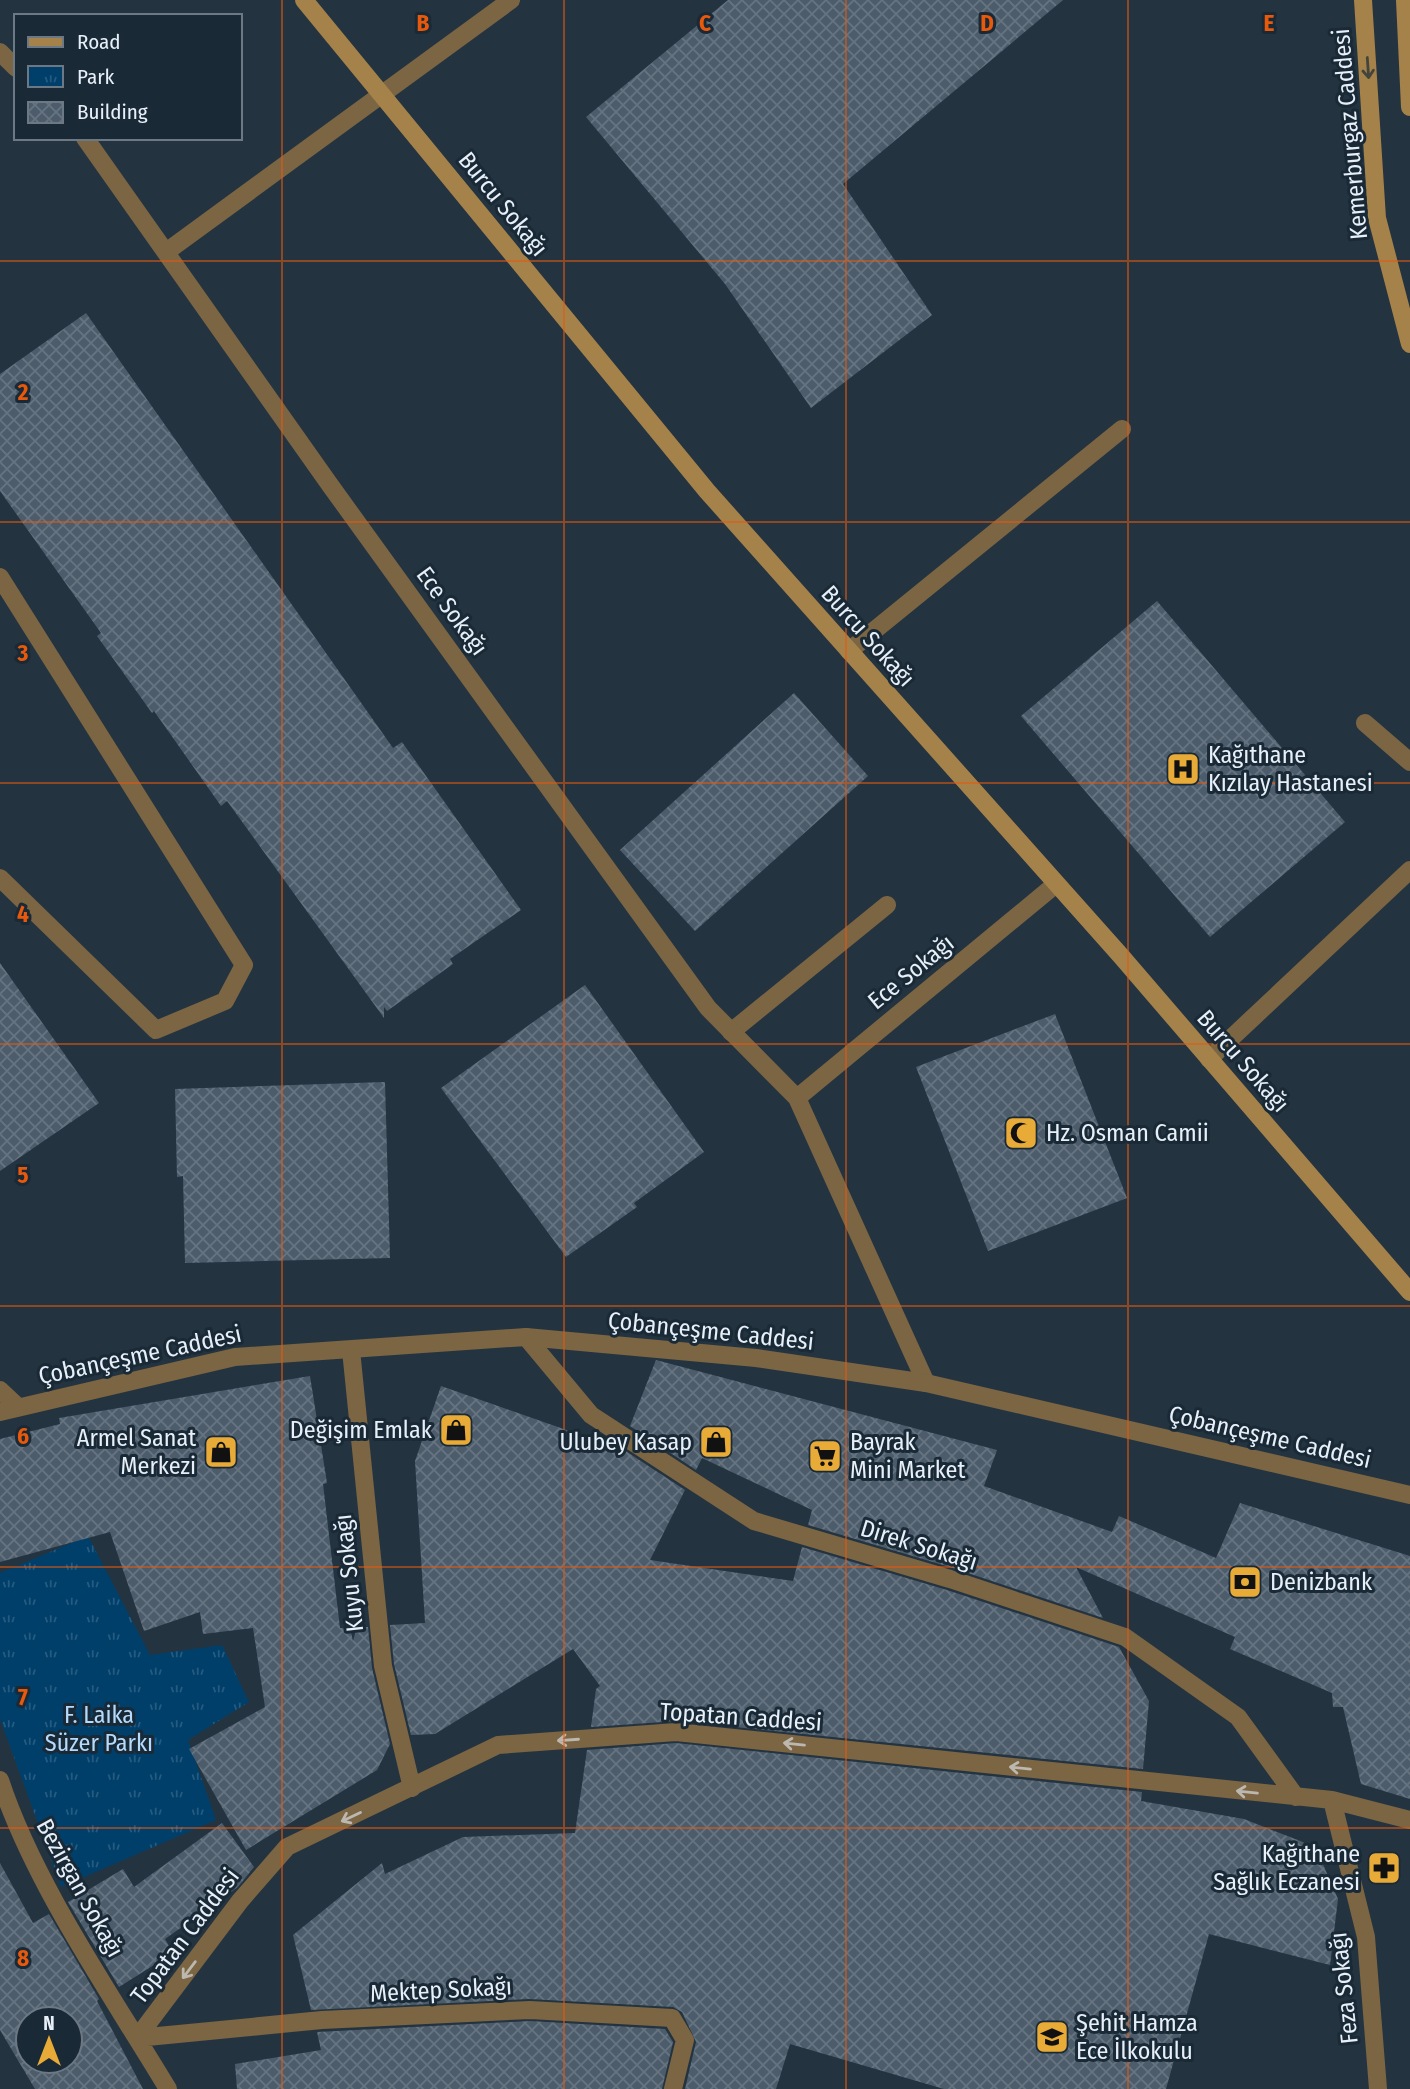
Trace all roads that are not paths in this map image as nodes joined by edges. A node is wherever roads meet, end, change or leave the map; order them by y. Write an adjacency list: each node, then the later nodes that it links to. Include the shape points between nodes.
1 (304, 0): 7 (main road, Burcu Sokağı)
2 (510, 0): 7 (street)
3 (1363, 0): 11 (main road, Kemerburgaz Caddesi, one-way to 11, via 1377,218)
4 (1405, 0): 8 (main road)
5 (0, 52): 6 (street)
6 (14, 66)
7 (380, 93): 10 (street); 14 (main road, Burcu Sokağı, via 707,491)
8 (1410, 107)
9 (86, 140): 10 (street, Ece Sokağı)
10 (166, 252): 21 (street, Ece Sokağı, via 708,1008)
11 (1410, 344)
12 (1122, 429): 14 (street)
13 (0, 577): 18 (street, via 244,965 225,1001 156,1030)
14 (849, 651): 19 (main road, Burcu Sokağı)
15 (1365, 723): 16 (street)
16 (1410, 762)
17 (1410, 870): 22 (street)
18 (0, 878)
19 (1056, 884): 22 (main road, Burcu Sokağı); 23 (street, Ece Sokağı)
20 (887, 905): 21 (street)
21 (731, 1032): 23 (street, Ece Sokağı)
22 (1209, 1059): 24 (main road, Burcu Sokağı)
23 (797, 1098): 27 (street, Ece Sokağı)
24 (1410, 1292)
25 (526, 1337): 26 (street, Çobançeşme Caddesi); 27 (street, Çobançeşme Caddesi, via 756,1358); 33 (street, Direk Sokağı, via 591,1415 754,1521 1125,1637 1238,1717)
26 (351, 1350): 29 (street, Çobançeşme Caddesi, via 235,1357); 32 (street, Kuyu Sokağı, via 383,1666)
27 (926, 1383): 30 (street, Çobançeşme Caddesi)
28 (0, 1390): 29 (street)
29 (8, 1409)
30 (1410, 1494)
31 (0, 1780): 36 (street, Bezirgan Sokağı, via 12,1816 54,1897)
32 (412, 1788): 33 (street, Topatan Caddesi, one-way to 32, via 676,1732 498,1745); 36 (street, Topatan Caddesi, one-way to 36, via 287,1847 240,1901)
33 (1296, 1797): 34 (street, Topatan Caddesi)
34 (1332, 1801): 35 (street, Topatan Caddesi); 39 (street, Feza Sokağı, via 1366,1937)
35 (1410, 1820)
36 (137, 2038): 37 (street, Bezirgan Sokağı); 38 (street, Mektep Sokağı, via 322,2020 516,2011 672,2018 685,2040)
37 (167, 2089)
38 (673, 2089)
39 (1378, 2089)

